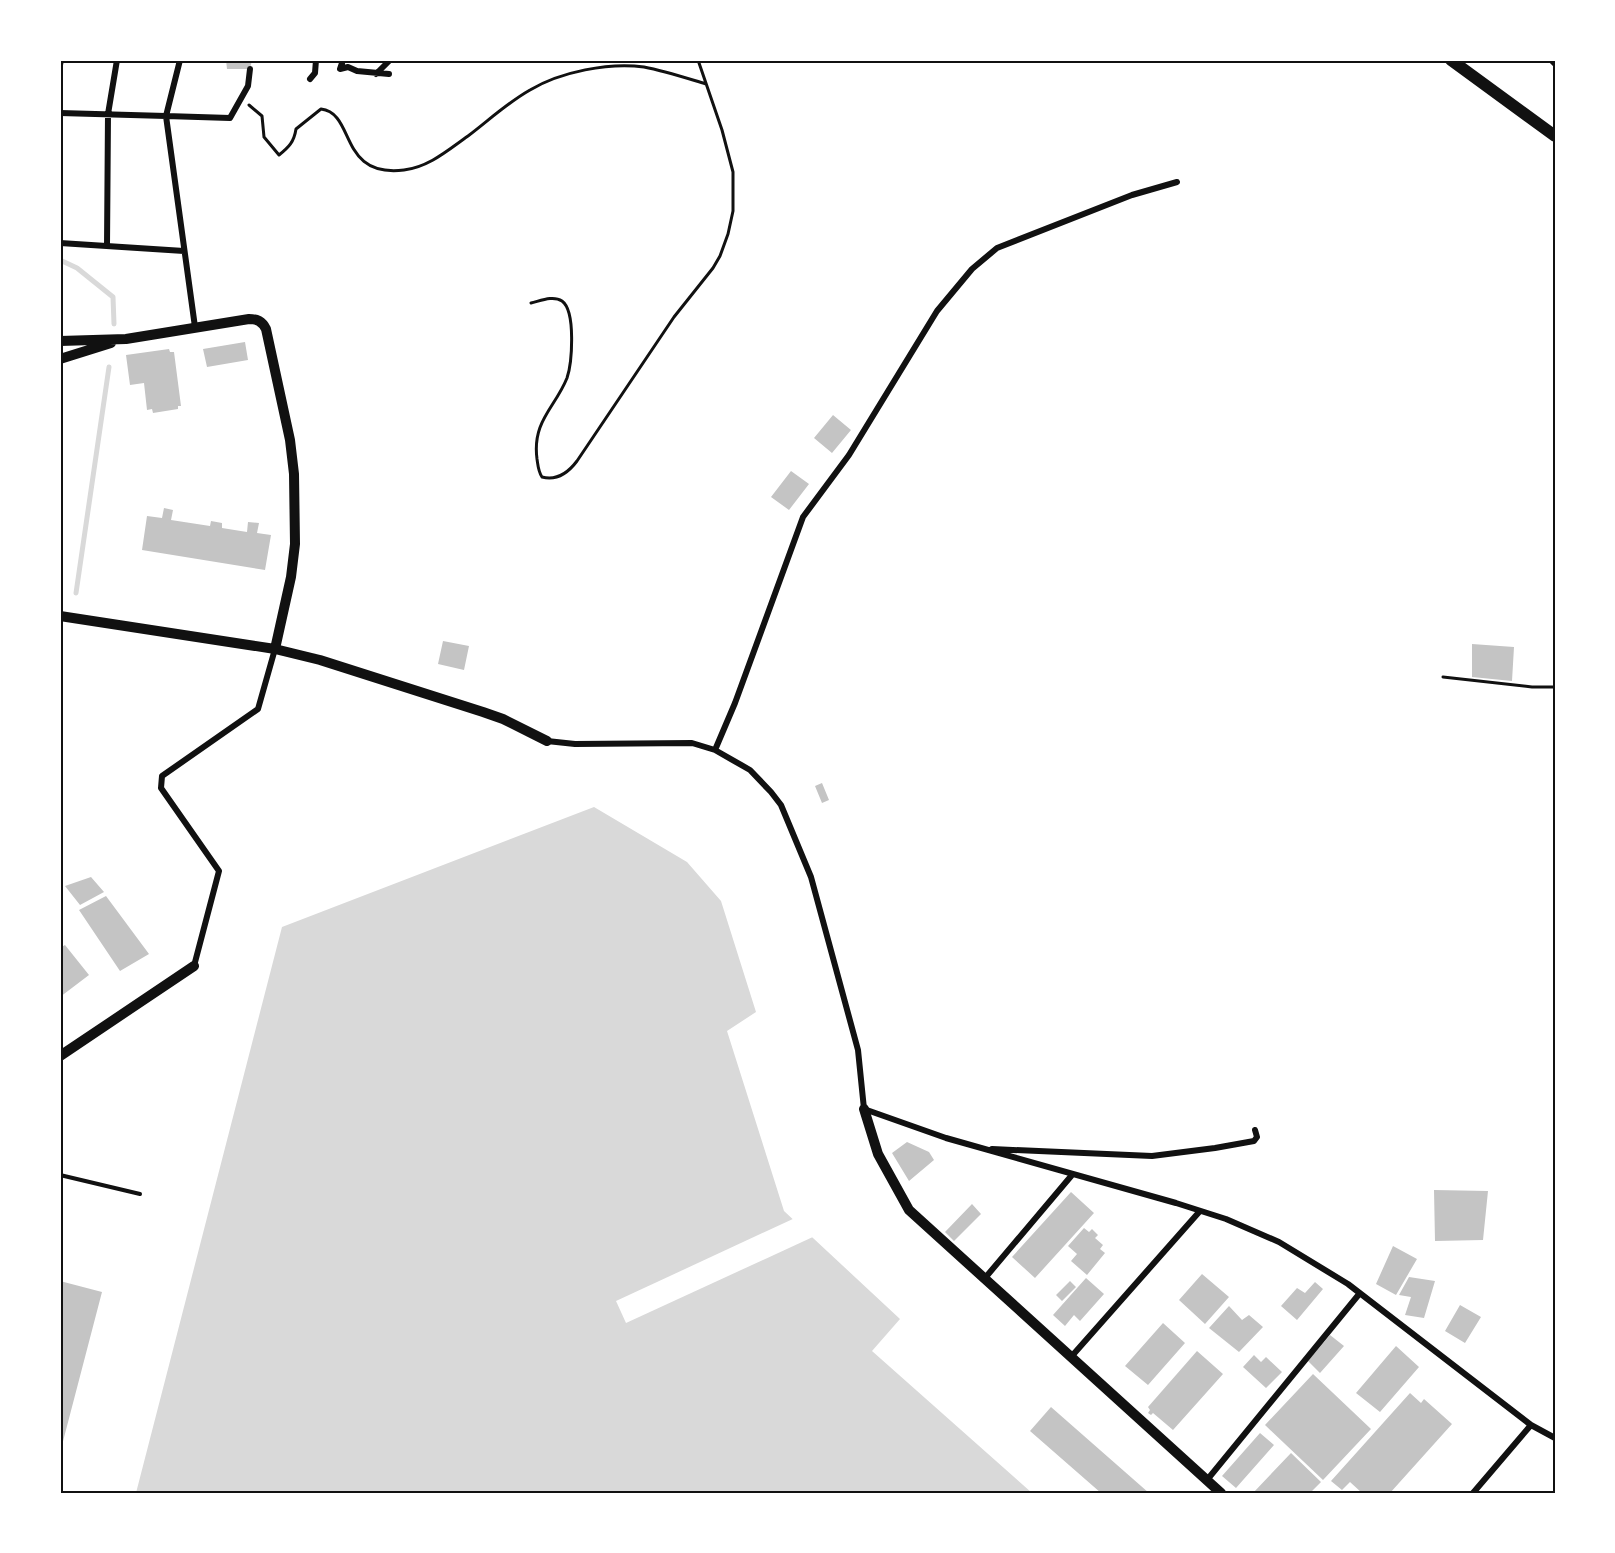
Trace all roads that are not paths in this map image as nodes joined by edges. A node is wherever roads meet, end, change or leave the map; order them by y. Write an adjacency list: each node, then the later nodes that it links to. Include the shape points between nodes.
1 (61, 60): 8 (street)
2 (117, 60): 14 (street)
3 (180, 60): 15 (street)
4 (316, 60): 12 (street, via 315,74)
5 (343, 60): 10 (street, via 340,69 348,67)
6 (390, 60): 10 (street)
7 (1451, 60): 16 (main road)
8 (60, 65)
9 (250, 69): 15 (street, via 248,86 230,118)
10 (376, 74): 11 (street)
11 (388, 74)
12 (310, 80)
13 (60, 113): 14 (street)
14 (108, 114): 15 (street); 19 (street)
15 (166, 116): 20 (street)
16 (1555, 136)
17 (1177, 182): 28 (street, via 1132,195 997,248 972,269 937,311 849,455 803,517)
18 (60, 243): 19 (street)
19 (108, 246): 20 (street)
20 (184, 251): 21 (street)
21 (195, 327): 22 (street); 26 (street, via 256,319 266,328 294,474 295,544)
22 (126, 339): 23 (street); 24 (street)
23 (60, 341)
24 (60, 359)
25 (60, 615): 26 (street)
26 (275, 649): 27 (street, via 483,712); 29 (street, via 258,709 162,776 161,788 219,871)
27 (546, 741): 28 (street, via 692,742)
28 (715, 750): 31 (street, via 750,770 781,805 811,877 858,1050)
29 (194, 966): 30 (street)
30 (60, 1056)
31 (864, 1109): 33 (street); 38 (street, via 878,1154 909,1210)
32 (1255, 1130): 33 (street, via 1254,1141 1152,1156)
33 (982, 1148): 34 (street)
34 (1072, 1174): 37 (street); 38 (street)
35 (60, 1175): 36 (lane)
36 (140, 1194)
37 (1200, 1211): 39 (street, via 1279,1242); 40 (street)
38 (985, 1278): 40 (street)
39 (1360, 1293): 41 (street); 43 (street)
40 (1071, 1357): 43 (street)
41 (1531, 1425): 42 (street); 45 (street)
42 (1555, 1438)
43 (1207, 1480): 44 (street)
44 (1221, 1493)
45 (1473, 1493)

